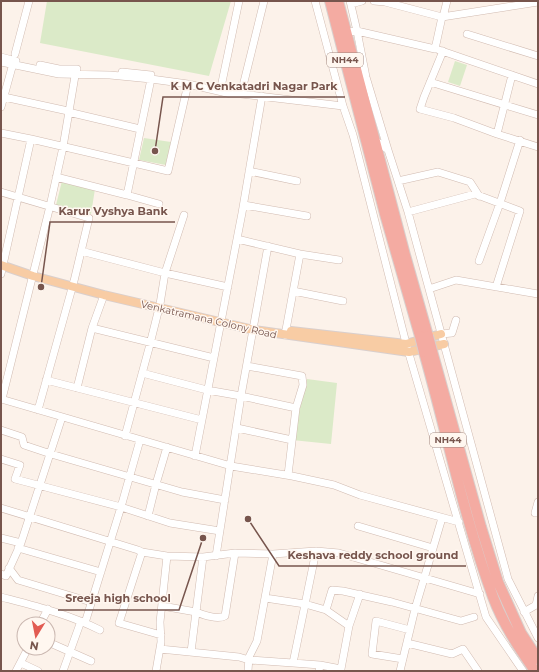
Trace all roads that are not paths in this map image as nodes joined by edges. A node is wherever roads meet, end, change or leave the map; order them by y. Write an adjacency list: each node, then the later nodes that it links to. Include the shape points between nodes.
1 (29, 1): 21 (street)
2 (239, 1): 30 (street)
3 (264, 1): 31 (street)
4 (315, 1): 35 (street)
5 (330, 1): 39 (highway, NH44)
6 (338, 1): 15 (highway, NH44)
7 (362, 1): 10 (street)
8 (374, 1): 11 (street)
9 (447, 1): 13 (street)
10 (350, 2): 14 (street)
11 (385, 2): 13 (street)
12 (538, 2): 13 (street)
13 (443, 17): 17 (street)
14 (358, 31): 15 (street); 17 (street); 49 (street, via 366,76)
15 (347, 32): 44 (highway, NH44)
16 (467, 34): 19 (street)
17 (436, 49): 18 (street)
18 (443, 51): 25 (street); 27 (street)
19 (538, 56)
20 (1, 57): 21 (street)
21 (14, 60): 22 (street); 23 (street, via 59,74); 33 (street)
22 (1, 62)
23 (75, 72): 24 (street); 37 (street)
24 (114, 73): 26 (street); 30 (street, via 184,79)
25 (512, 75): 29 (street); 34 (street)
26 (151, 79): 28 (street); 40 (street)
27 (430, 82): 34 (street); 42 (street, via 420,109)
28 (188, 84): 31 (street); 50 (street, via 168,171)
29 (538, 84)
30 (221, 87): 31 (street)
31 (241, 94): 32 (street)
32 (262, 96): 35 (street); 51 (street)
33 (4, 97): 36 (street); 37 (street)
34 (505, 104): 38 (street); 42 (street)
35 (343, 106): 46 (street)
36 (1, 107)
37 (68, 112): 40 (street); 48 (street)
38 (538, 115)
39 (360, 118): 46 (street); 90 (highway, NH44, via 385,214)
40 (140, 129): 50 (street)
41 (1, 133): 43 (street)
42 (497, 134): 45 (street)
43 (31, 139): 48 (street); 57 (street)
44 (375, 140): 49 (street); 90 (highway, NH44)
45 (520, 140): 47 (street); 59 (street)
46 (355, 142): 92 (street)
47 (538, 146)
48 (63, 147): 50 (street); 52 (street)
49 (388, 150): 54 (street)
50 (133, 164): 56 (street)
51 (249, 172): 53 (street); 61 (street)
52 (56, 177): 56 (street); 62 (street)
53 (297, 181)
54 (398, 181): 58 (street, via 438,172 470,182); 63 (street)
55 (1, 192): 57 (street)
56 (127, 195): 60 (street)
57 (18, 196): 62 (street); 72 (street)
58 (479, 196): 59 (street); 63 (street, via 475,194)
59 (500, 203): 71 (street); 76 (street, via 520,211)
60 (159, 204)
61 (244, 205): 65 (street); 66 (street)
62 (50, 206): 68 (street, via 89,218); 73 (street)
63 (408, 212): 78 (street)
64 (184, 215): 74 (street)
65 (306, 216)
66 (237, 239): 67 (street); 77 (street)
67 (268, 246): 69 (street); 87 (street)
68 (81, 251): 74 (street); 75 (street)
69 (300, 254): 70 (street); 79 (street)
70 (339, 260)
71 (479, 260)
72 (2, 265): 73 (main road, Venkatramana Colony Road)
73 (34, 273): 75 (main road, Venkatramana Colony Road); 99 (street)
74 (165, 273): 77 (street); 83 (street)
75 (73, 283): 81 (main road, Venkatramana Colony Road); 83 (main road); 101 (street)
76 (496, 287): 78 (street, via 456,280); 80 (street)
77 (228, 288): 85 (street)
78 (429, 289): 89 (street)
79 (293, 290): 82 (street); 88 (street)
80 (538, 294)
81 (104, 295): 83 (main road, Venkatramana Colony Road); 86 (street)
82 (343, 301)
83 (159, 306): 85 (main road, Venkatramana Colony Road); 91 (street)
84 (456, 320): 89 (street, via 452,333)
85 (221, 321): 87 (main road, Venkatramana Colony Road); 96 (street)
86 (92, 328): 91 (street); 102 (street)
87 (254, 328): 88 (main road, Venkatramana Colony Road); 97 (street)
88 (286, 333): 92 (main road); 95 (main road, Venkatramana Colony Road)
89 (441, 334): 92 (main road); 93 (street)
90 (424, 336): 94 (highway, NH44, bridge)
91 (150, 343): 96 (street); 100 (street)
92 (406, 344): 95 (street)
93 (444, 344): 95 (main road, Venkatramana Colony Road); 164 (street, via 508,578)
94 (428, 351): 180 (highway, NH44, via 498,582 521,633); 194 (highway, NH44, via 470,529 494,598 514,639)
95 (409, 352): 133 (street)
96 (214, 358): 103 (street)
97 (247, 366): 104 (street); 107 (street, via 302,376 303,384)
98 (1, 370): 99 (street)
99 (9, 372): 105 (street)
100 (142, 373): 103 (street); 106 (street)
101 (46, 380): 102 (street); 108 (street)
102 (77, 388): 106 (street)
103 (207, 390): 104 (street); 110 (street)
104 (241, 396): 107 (street); 111 (street)
105 (1, 399): 108 (street)
106 (134, 403): 110 (street); 113 (street)
107 (296, 408): 115 (street)
108 (38, 410): 109 (street)
109 (62, 417): 113 (street); 117 (street)
110 (202, 420): 118 (street)
111 (237, 428): 115 (street); 120 (street)
112 (1, 430): 117 (street, via 22,437 24,445)
113 (125, 436): 114 (street)
114 (140, 440): 116 (street); 121 (street)
115 (292, 440): 122 (street)
116 (167, 447): 118 (street); 123 (street)
117 (51, 454): 121 (street); 124 (street)
118 (195, 456): 120 (street)
119 (1, 459): 124 (street, via 20,465 15,479)
120 (231, 466): 122 (street); 125 (street)
121 (130, 476): 123 (street); 128 (street)
122 (288, 476): 132 (street, via 334,485)
123 (156, 484): 125 (street); 130 (street)
124 (40, 486): 128 (street); 131 (street)
125 (225, 500): 135 (street)
126 (538, 502): 129 (street, via 535,513)
127 (1, 508): 131 (street)
128 (121, 508): 130 (street); 137 (street)
129 (538, 513)
130 (148, 516): 135 (street, via 170,523)
131 (30, 517): 137 (street); 138 (street)
132 (442, 518): 133 (street); 139 (street)
133 (459, 522): 152 (street)
134 (358, 526): 139 (street)
135 (220, 531): 145 (street)
136 (1, 538): 138 (street)
137 (110, 542): 141 (street); 148 (street)
138 (20, 546): 147 (street); 148 (street)
139 (433, 548): 150 (street)
140 (316, 551): 143 (street); 150 (street, via 338,553); 157 (street)
141 (142, 552): 144 (street); 171 (street, via 119,623)
142 (235, 553): 143 (street); 145 (street); 163 (street, via 225,616 218,618)
143 (272, 554): 155 (street)
144 (167, 556): 146 (street); 159 (street)
145 (216, 556): 146 (street)
146 (203, 557): 163 (street)
147 (10, 568): 149 (street, via 6,576); 156 (street, via 18,580)
148 (101, 572): 156 (street)
149 (1, 574)
150 (424, 578): 152 (street); 161 (street)
151 (360, 594): 161 (street); 162 (street, via 332,590); 168 (street)
152 (480, 594): 193 (street, via 486,616)
153 (538, 596): 158 (street)
154 (1, 597): 160 (street)
155 (265, 598): 157 (street); 181 (street, via 258,641)
156 (91, 602): 167 (street)
157 (305, 604): 162 (street); 184 (street)
158 (537, 605): 164 (street)
159 (162, 606): 163 (street); 171 (street)
160 (48, 609): 165 (street); 167 (street)
161 (415, 609): 166 (street, via 461,621); 170 (street)
162 (326, 610): 168 (street)
163 (196, 612): 177 (street)
164 (524, 612): 172 (street)
165 (44, 616)
166 (474, 617)
167 (83, 622): 169 (street); 176 (street)
168 (349, 626): 185 (street, via 341,669)
169 (100, 630)
170 (410, 630): 173 (street); 179 (street, via 376,621 372,654)
171 (161, 635): 175 (street)
172 (538, 638)
173 (406, 644): 179 (street); 192 (street, via 452,654 463,649)
174 (56, 645): 176 (street)
175 (160, 649): 177 (street); 189 (street)
176 (70, 651): 182 (street); 188 (street)
177 (191, 652): 181 (street)
178 (24, 656): 183 (street)
179 (403, 659): 191 (street)
180 (538, 659)
181 (249, 660): 184 (street); 190 (street)
182 (92, 661)
183 (20, 663): 186 (street); 187 (street)
184 (293, 663): 185 (street)
185 (319, 668)
186 (16, 671)
187 (38, 671)
188 (63, 671)
189 (156, 671)
190 (248, 671)
191 (400, 671)
192 (478, 671)
193 (523, 671)
194 (535, 671)

